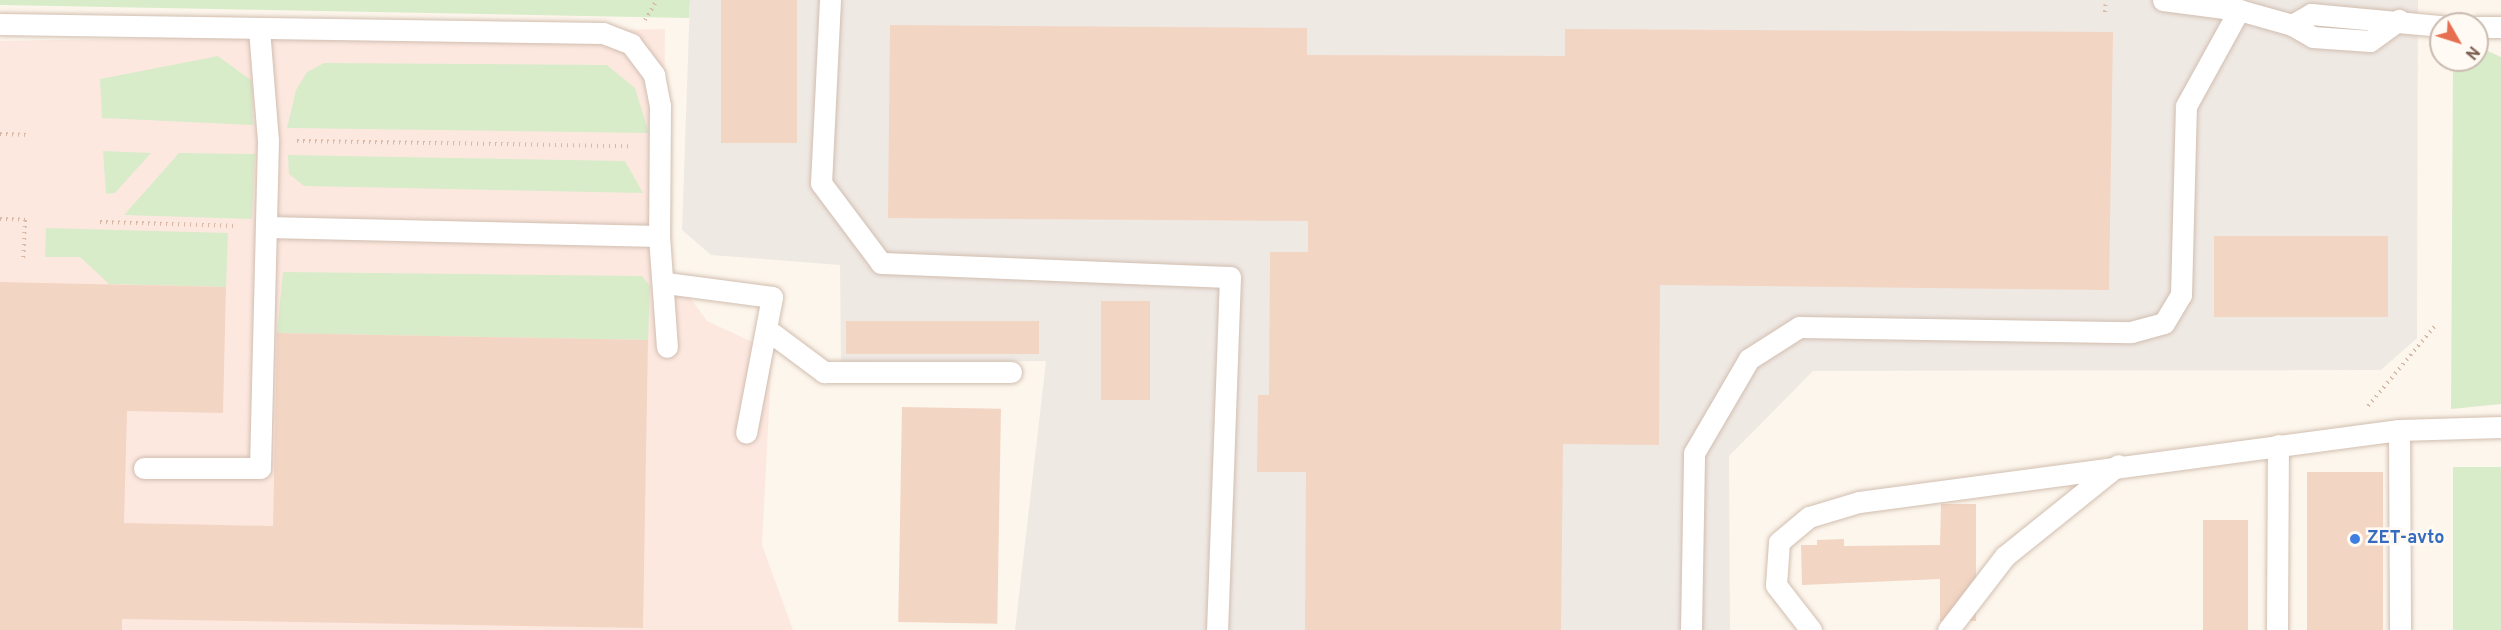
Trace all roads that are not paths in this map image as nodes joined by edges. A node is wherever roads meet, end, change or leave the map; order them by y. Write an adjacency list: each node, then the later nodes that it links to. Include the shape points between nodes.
1 (830, 0): 19 (lane, via 821,183 880,263 1230,277)
2 (2163, 0): 3 (lane)
3 (2239, 10): 5 (lane, via 2292,25 2311,14); 20 (lane, via 2186,106 2181,295 2164,323 2131,332 1799,327 1749,359 1694,453)
4 (0, 24): 6 (lane)
5 (2429, 24)
6 (259, 29): 7 (lane, via 268,141); 8 (lane, via 603,33 631,44 654,75)
7 (267, 227): 8 (lane); 18 (lane, via 260,468)
8 (659, 236): 9 (lane)
9 (666, 283): 10 (lane, via 772,297); 11 (lane)
10 (769, 331): 12 (lane, via 824,372); 15 (lane)
11 (667, 347)
12 (1011, 372)
13 (2501, 427): 14 (lane)
14 (2399, 430): 16 (lane); 24 (lane)
15 (746, 433)
16 (2278, 445): 17 (lane); 23 (lane)
17 (2119, 465): 21 (lane, via 1935,488 1809,517 1779,542 1775,561 1776,585 1790,609); 22 (lane, via 2005,556)
18 (144, 468)
19 (1217, 630)
20 (1691, 630)
21 (1811, 630)
22 (1948, 630)
23 (2277, 630)
24 (2400, 630)

